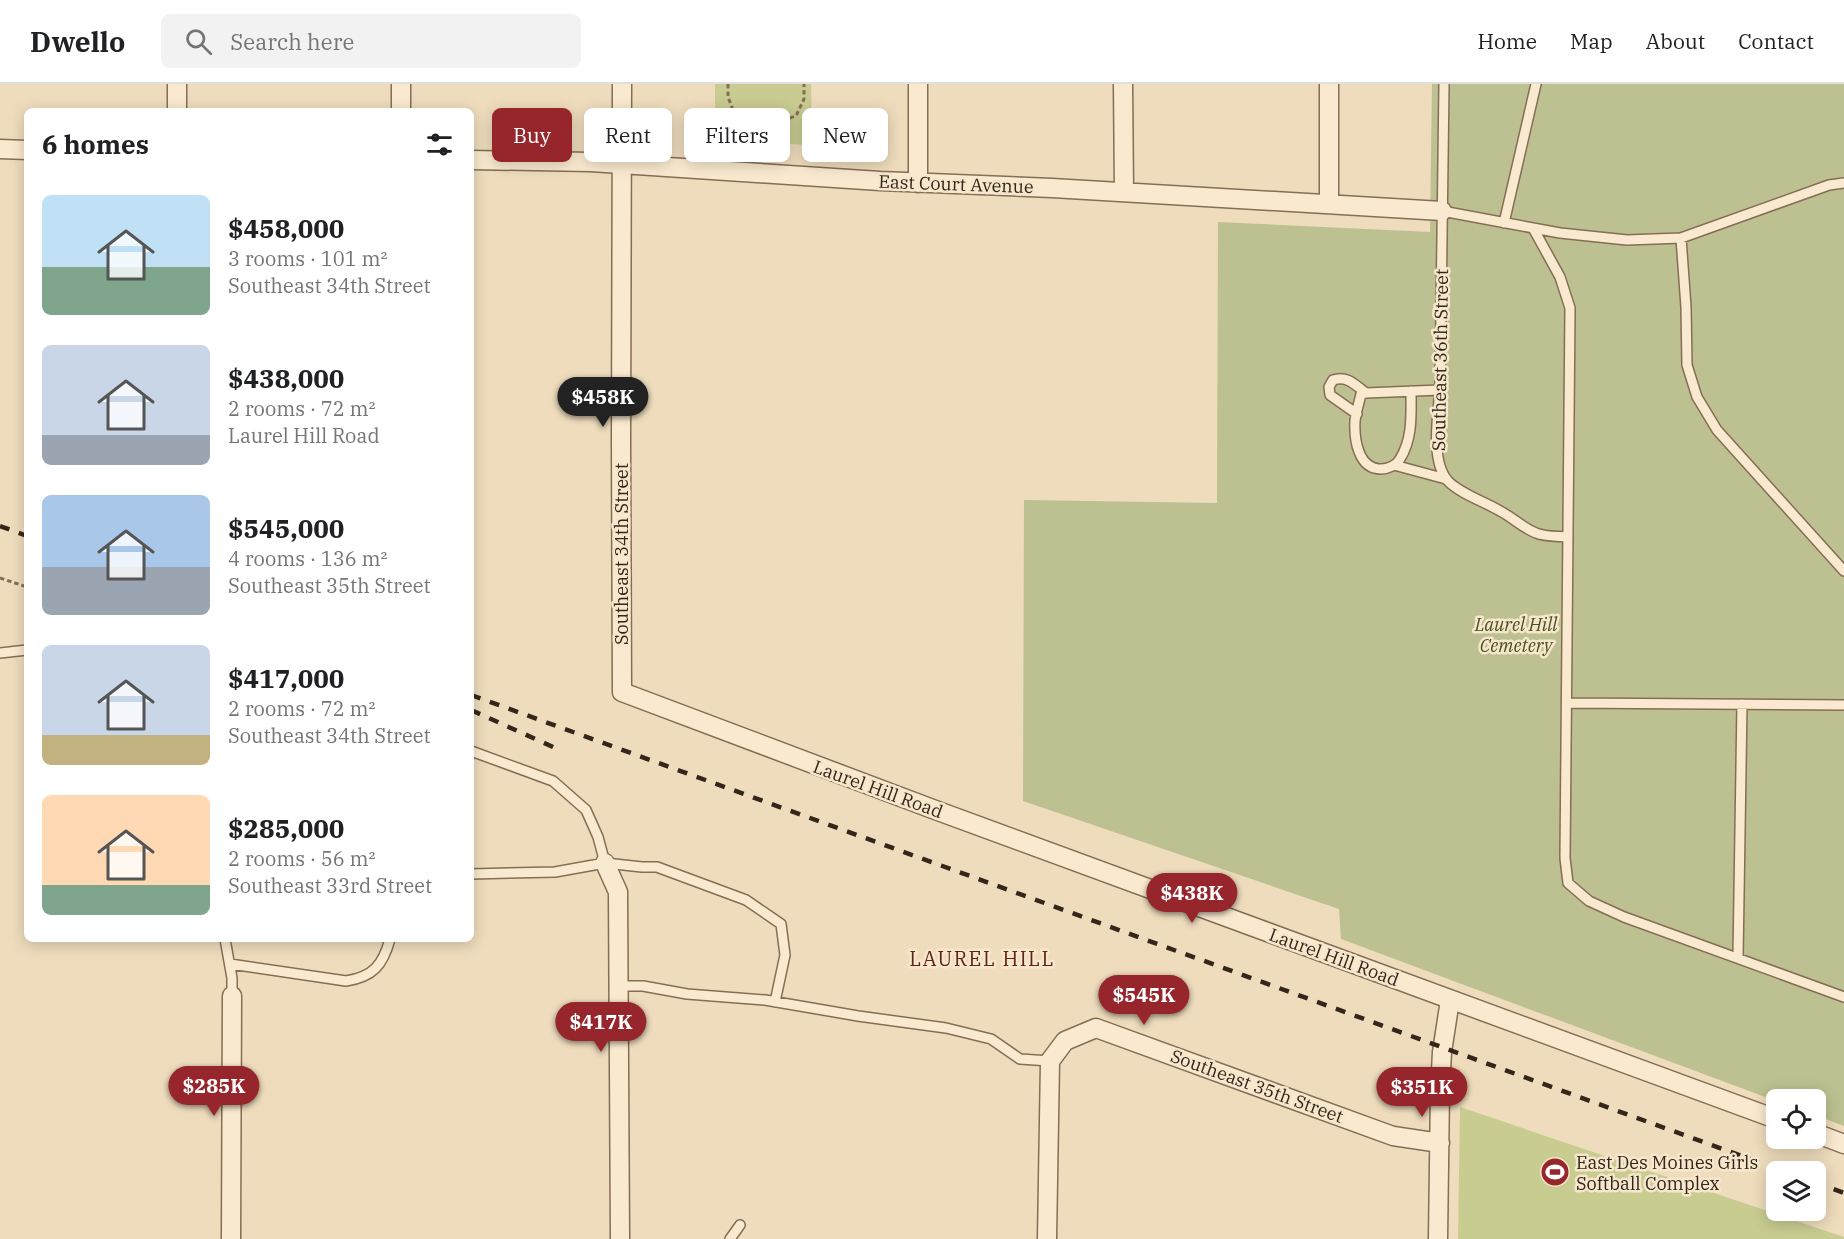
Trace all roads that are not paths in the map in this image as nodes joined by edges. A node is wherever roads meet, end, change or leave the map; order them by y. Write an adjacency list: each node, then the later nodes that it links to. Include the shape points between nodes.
1 (177, 84): 9 (street)
2 (401, 84): 10 (street)
3 (622, 84): 14 (street, Southeast 34th Street)
4 (918, 84): 15 (street)
5 (1123, 84): 17 (street)
6 (1329, 84): 18 (street)
7 (1444, 84): 19 (lane, Southeast 36th Street)
8 (1536, 84): 20 (lane)
9 (177, 108)
10 (401, 108)
11 (0, 149): 12 (street)
12 (24, 150)
13 (474, 160): 14 (street, East Court Avenue)
14 (622, 164): 15 (street, East Court Avenue); 33 (street, Southeast 34th Street)
15 (918, 183): 17 (street, East Court Avenue)
16 (1844, 183): 22 (lane, via 1828,185)
17 (1124, 192): 18 (street, East Court Avenue)
18 (1329, 204): 19 (street, East Court Avenue)
19 (1442, 211): 20 (lane); 23 (lane, Southeast 36th Street)
20 (1504, 222): 21 (lane)
21 (1533, 228): 22 (lane, via 1627,240); 29 (lane, via 1560,277 1570,308)
22 (1681, 238): 30 (lane, via 1687,365 1696,397 1718,430)
23 (1440, 390): 24 (lane); 28 (lane, Southeast 36th Street, via 1437,451)
24 (1411, 391): 25 (lane); 27 (lane, via 1409,439)
25 (1366, 393): 26 (lane, via 1361,394); 26 (lane, via 1341,377 1329,387 1330,395)
26 (1357, 414): 27 (lane, via 1356,440 1362,458 1380,469)
27 (1394, 465): 28 (lane)
28 (1446, 479): 29 (lane, via 1535,533)
29 (1568, 537): 34 (lane)
30 (1844, 571)
31 (24, 650): 32 (lane)
32 (0, 653)
33 (622, 692): 47 (street, Laurel Hill Road)
34 (1567, 703): 35 (lane); 42 (lane, via 1568,883 1589,901 1624,917)
35 (1742, 704): 36 (lane); 42 (lane)
36 (1844, 705)
37 (474, 752): 38 (lane, via 553,781 586,810)
38 (605, 863): 39 (lane, via 555,872); 44 (street, via 618,892); 48 (lane, via 657,867 746,900 781,924 785,955)
39 (474, 874)
40 (226, 942): 43 (lane)
41 (389, 942): 43 (lane, via 375,970 360,979 346,981)
42 (1738, 958): 46 (lane)
43 (230, 964): 45 (lane)
44 (619, 986): 48 (lane); 56 (street)
45 (232, 996): 55 (street)
46 (1844, 997)
47 (1450, 1000): 50 (street, Laurel Hill Road); 52 (street, via 1442,1052)
48 (775, 1002): 49 (lane, via 946,1028 991,1039 1020,1059)
49 (1050, 1061): 52 (street, Southeast 35th Street, via 1065,1041 1096,1028 1394,1136); 58 (street)
50 (1766, 1115)
51 (1826, 1137): 53 (street)
52 (1440, 1143): 59 (street)
53 (1844, 1144)
54 (741, 1225): 57 (lane)
55 (231, 1239)
56 (620, 1239)
57 (730, 1239)
58 (1047, 1239)
59 (1438, 1239)

